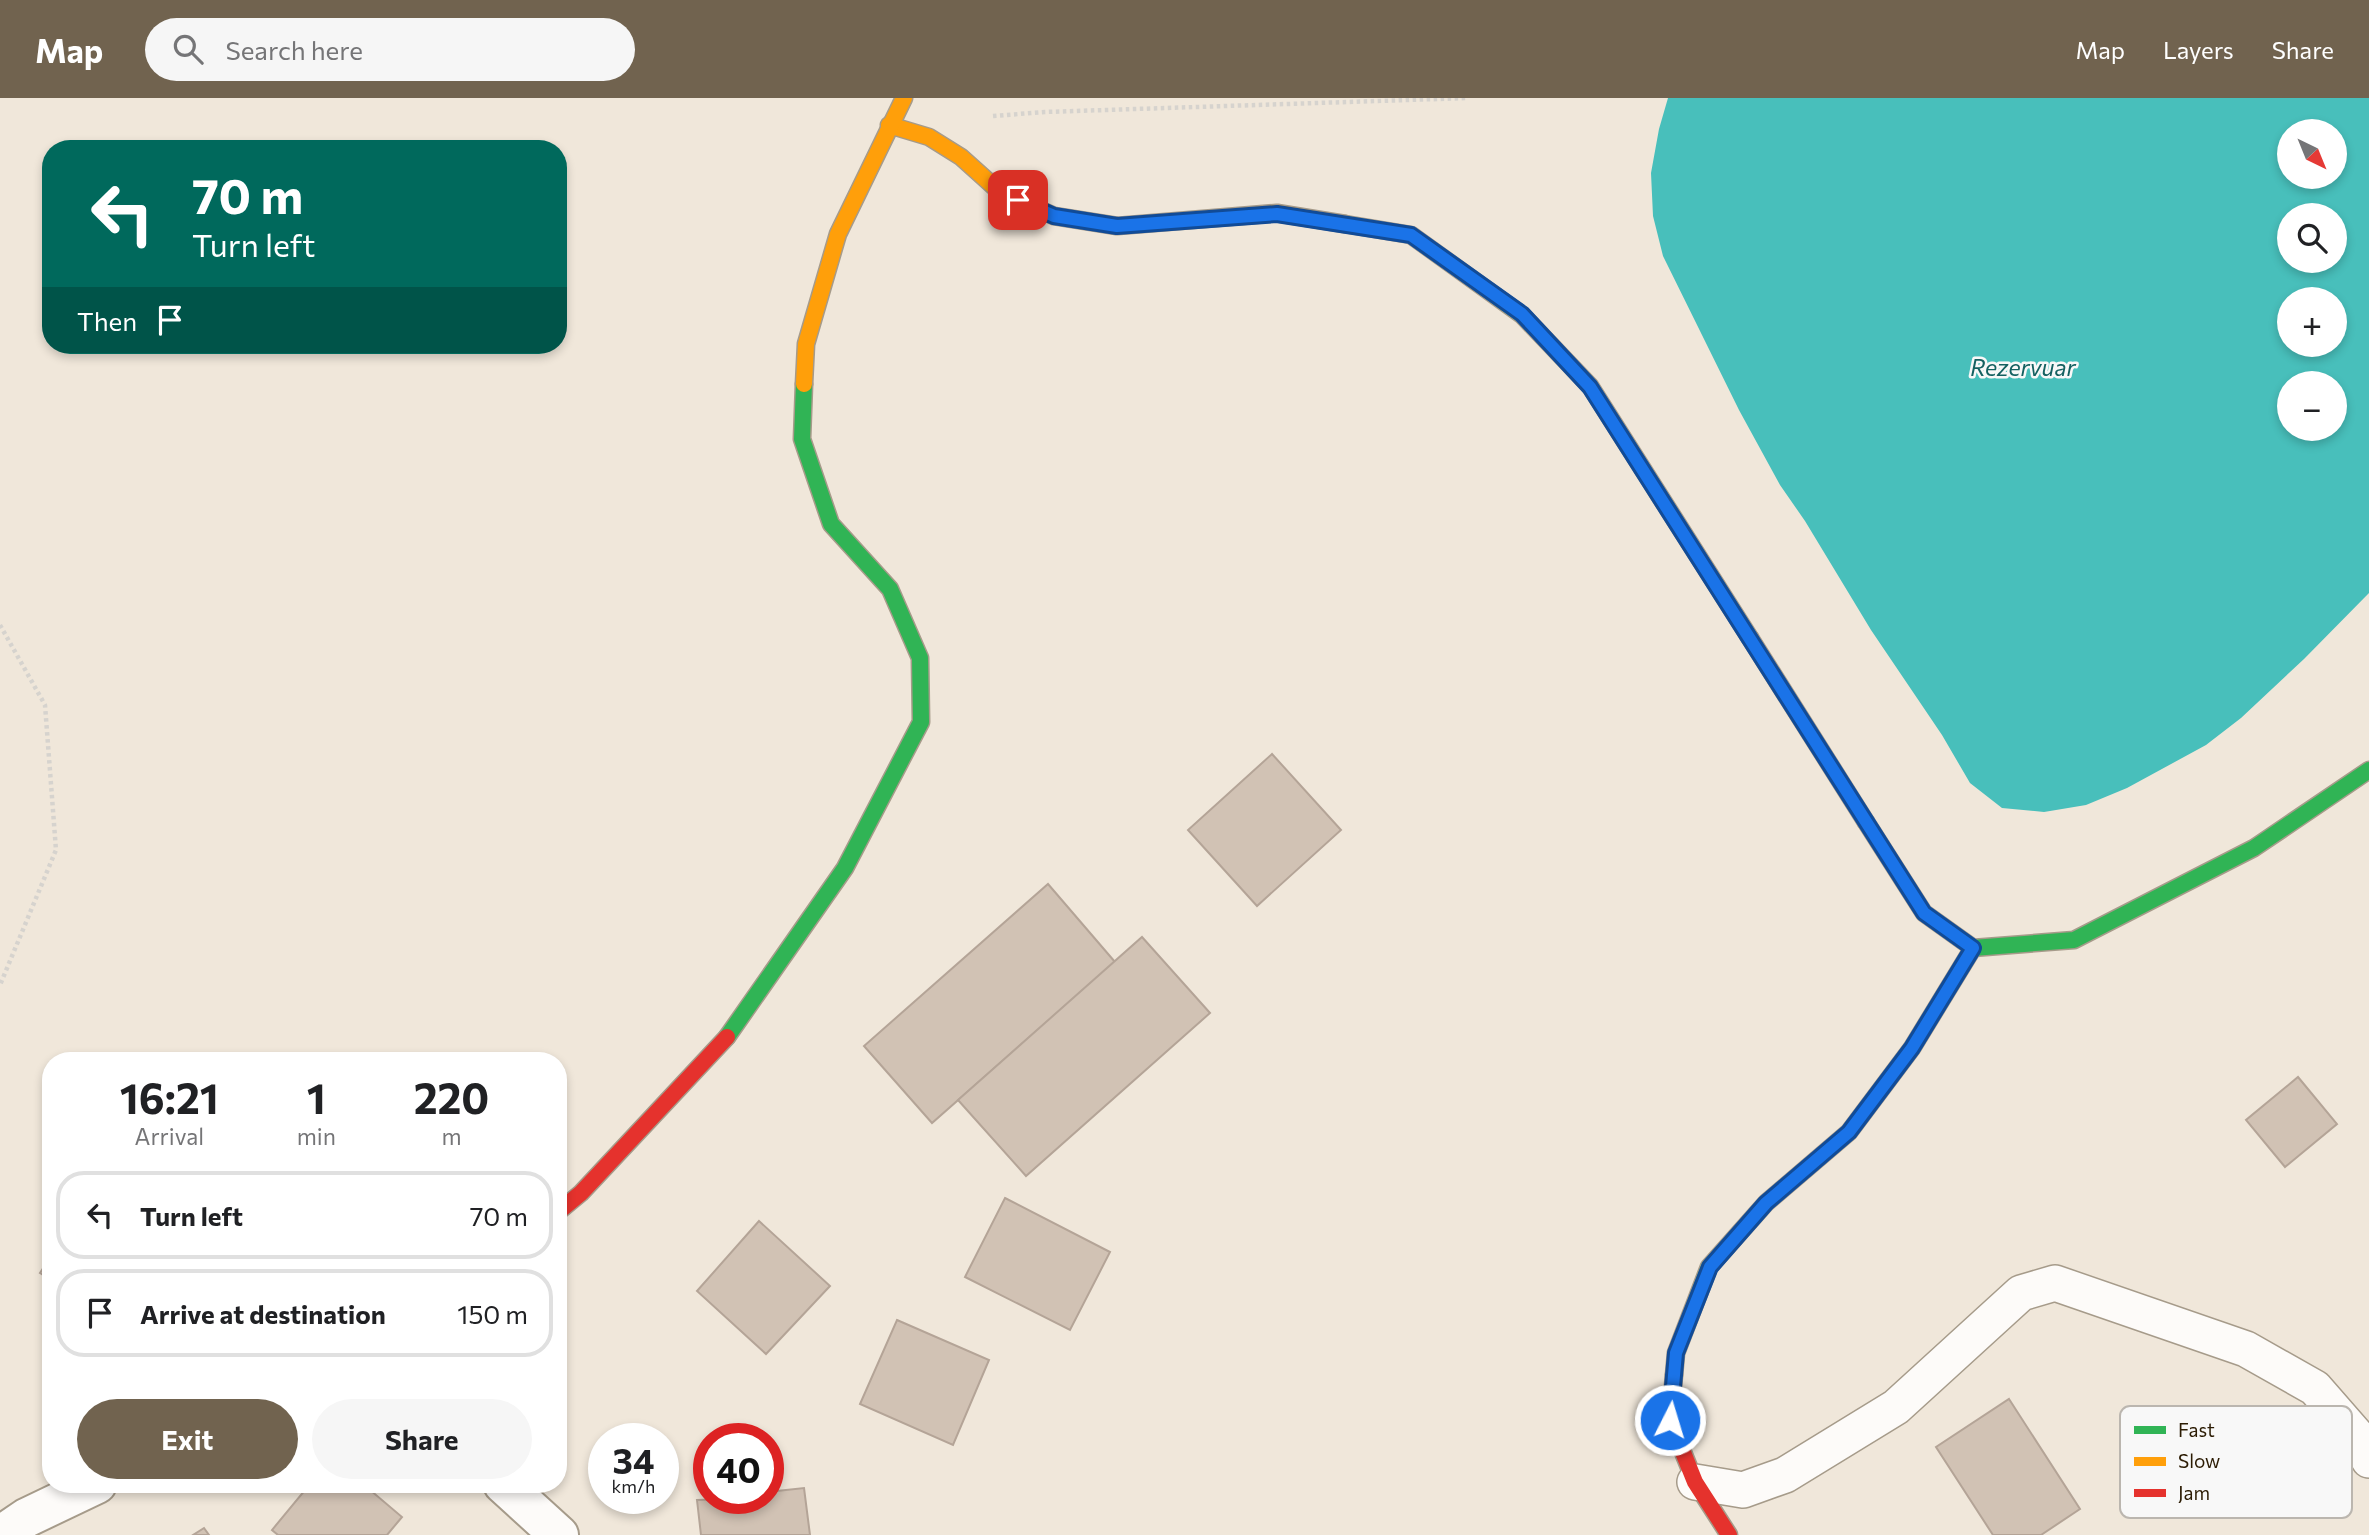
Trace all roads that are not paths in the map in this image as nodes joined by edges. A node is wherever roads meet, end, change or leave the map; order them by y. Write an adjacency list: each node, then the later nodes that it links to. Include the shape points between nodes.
1 (904, 98): 2 (street)
2 (889, 125): 4 (street, via 929,138 1000,192 1054,216 1117,226 1277,214 1411,235 1522,314 1590,387 1924,913); 5 (street, via 838,234 806,344 802,439 831,524 890,589 920,658 921,722 845,868 728,1035)
3 (2369, 770): 4 (street, via 2253,848 2074,940)
4 (1973, 948): 9 (street, via 1912,1048 1849,1132 1766,1203 1710,1267 1676,1353 1670,1420)
5 (567, 1205)
6 (2331, 1406): 9 (lane, via 2315,1388 2246,1349 2055,1283 2021,1293 1896,1407 1785,1475 1742,1490)
7 (2352, 1430): 8 (lane)
8 (2369, 1460)
9 (1695, 1482): 14 (street)
10 (78, 1493): 12 (street)
11 (513, 1493): 13 (street)
12 (1, 1535)
13 (559, 1535)
14 (1729, 1535)

